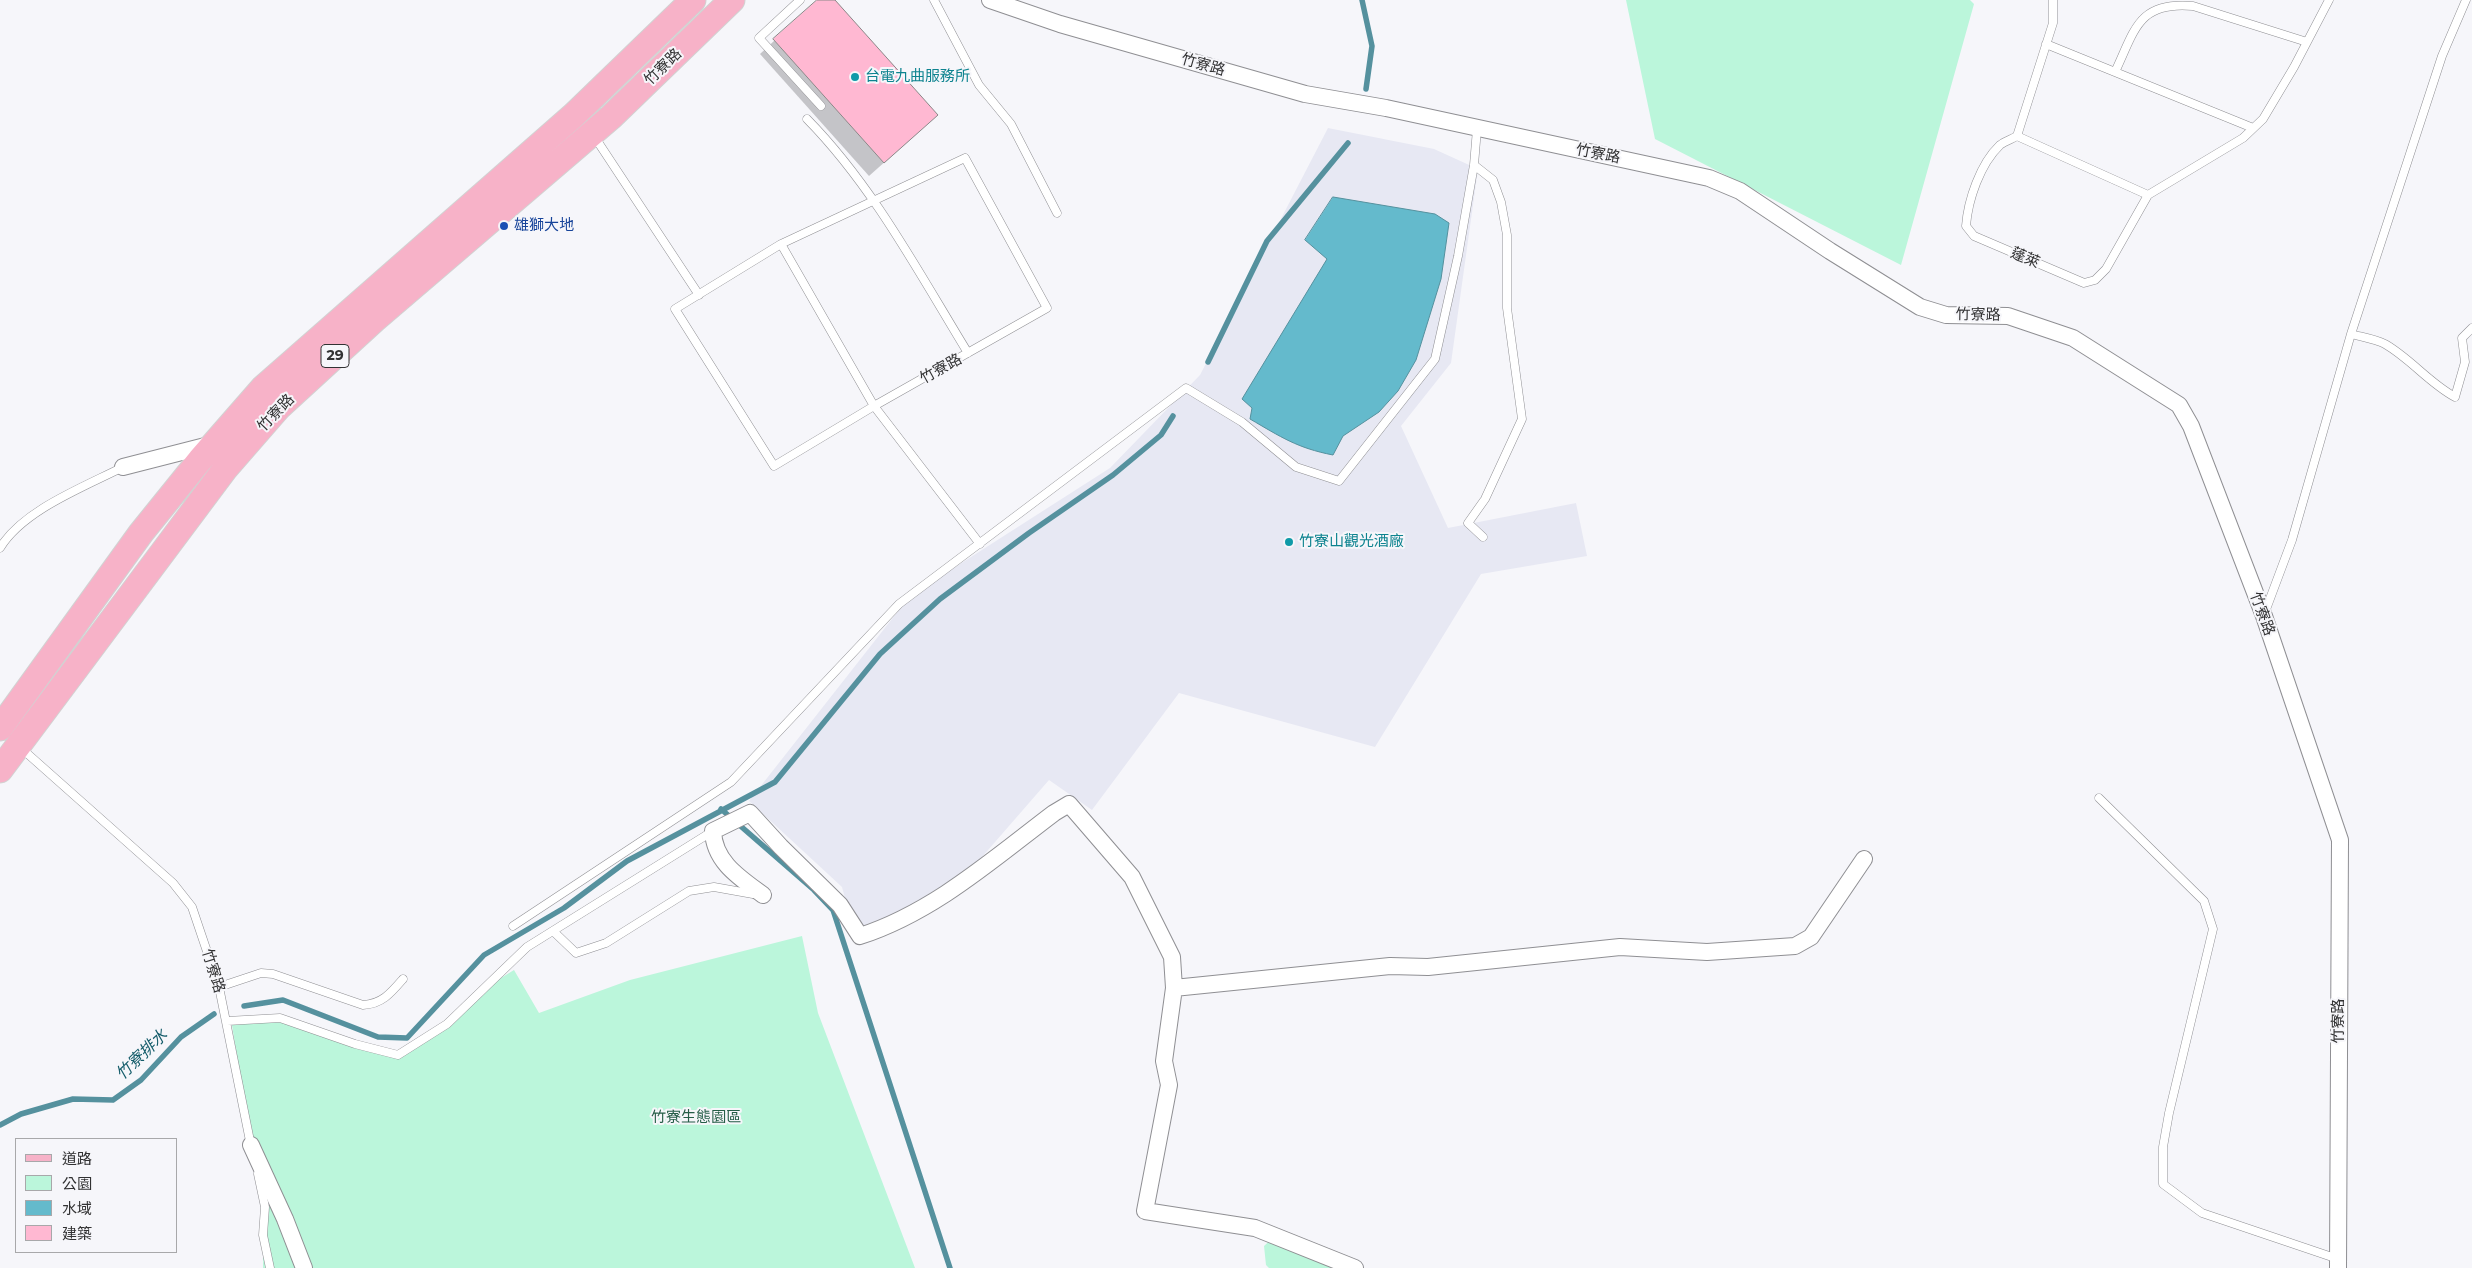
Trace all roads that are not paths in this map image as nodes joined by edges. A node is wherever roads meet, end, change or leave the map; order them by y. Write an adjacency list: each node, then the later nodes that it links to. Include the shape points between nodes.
1 (693, 0): 14 (main road, 竹寮路 / 29)
2 (732, 0): 14 (main road, 竹寮路 / 29)
3 (800, 0): 12 (lane, via 759,38)
4 (934, 0): 21 (lane, via 979,85 1011,124)
5 (990, 0): 16 (street, 竹寮路, via 1060,24 1305,94 1386,108)
6 (2053, 0): 10 (lane, via 2053,23)
7 (2329, 0): 9 (lane, 蓬萊)
8 (2466, 0): 25 (lane, via 2442,56)
9 (2307, 42): 11 (lane, via 2193,6 2176,4 2154,10 2140,21); 15 (lane, 蓬萊, via 2263,119)
10 (2046, 44): 11 (lane); 17 (lane)
11 (2115, 72): 15 (lane)
12 (821, 106)
13 (807, 119): 20 (lane, via 832,144)
14 (583, 124): 23 (lane); 28 (main road, 竹寮路 / 29, via 263,388); 34 (main road, 竹寮路 / 29, via 279,408 224,469)
15 (2253, 128): 19 (lane, 蓬萊, via 2243,138)
16 (1476, 129): 18 (lane); 33 (street, 竹寮路, via 1709,178 1740,191 1920,306 1946,315 2008,316 2073,338 2156,388 2179,405 2191,426)
17 (2017, 136): 19 (lane); 19 (lane, 蓬萊, via 2001,144 1987,161 1967,209 1966,226 1974,236 2084,283 2096,280 2106,269)
18 (1474, 165): 30 (lane, via 1493,180 1507,235 1507,308 1522,419 1485,499 1468,523); 31 (lane, via 1435,359 1339,481 1296,467 1242,422 1186,388)
19 (2148, 195)
20 (874, 200): 22 (lane, 竹寮路); 26 (lane); 26 (lane, 竹寮路, via 965,158 1047,308)
21 (1057, 213)
22 (780, 244): 23 (lane, 竹寮路); 27 (lane)
23 (699, 295): 27 (lane, 竹寮路, via 675,309 774,466)
24 (2472, 328): 25 (lane, via 2462,338 2464,362 2455,396 2437,387 2411,362 2384,344)
25 (2351, 334): 33 (lane, via 2292,540)
26 (968, 353): 27 (lane, 竹寮路)
27 (874, 406): 31 (lane)
28 (214, 444): 29 (street); 34 (main road, 竹寮路 / 29, via 142,533)
29 (123, 467): 32 (lane, via 32,515 5,539)
30 (1483, 537)
31 (980, 544): 40 (lane, via 900,604 731,782)
32 (0, 548)
33 (2264, 616): 47 (street, 竹寮路, via 2340,840)
34 (7, 736): 35 (main road, 竹寮路 / 29); 43 (lane, 竹寮路, via 173,883 192,907)
35 (0, 770)
36 (2099, 798): 47 (lane, via 2204,901 2213,929 2169,1113 2163,1147 2163,1184 2202,1213)
37 (713, 831): 39 (street, via 714,845 729,869); 41 (lane); 44 (street, via 750,813 840,904 860,936 892,924 942,897 1069,804 1132,876 1172,957)
38 (1864, 858): 44 (street, via 1811,937 1795,946 1707,952 1620,947)
39 (763, 895): 41 (lane, via 714,887 689,891 606,943 576,953)
40 (513, 926)
41 (553, 931): 45 (lane, via 528,948 447,1024 398,1055 280,1018)
42 (403, 979): 43 (lane, via 388,996 375,1004 363,1005 273,974 261,973)
43 (219, 987): 45 (lane, 竹寮路)
44 (1174, 988): 50 (street, via 1164,1061 1169,1085 1145,1211 1255,1228)
45 (228, 1021): 46 (lane, 竹寮路)
46 (251, 1145): 48 (lane, 竹寮路, via 265,1207 263,1235); 49 (street)
47 (2338, 1263)
48 (270, 1268)
49 (304, 1268)
50 (1355, 1268)

